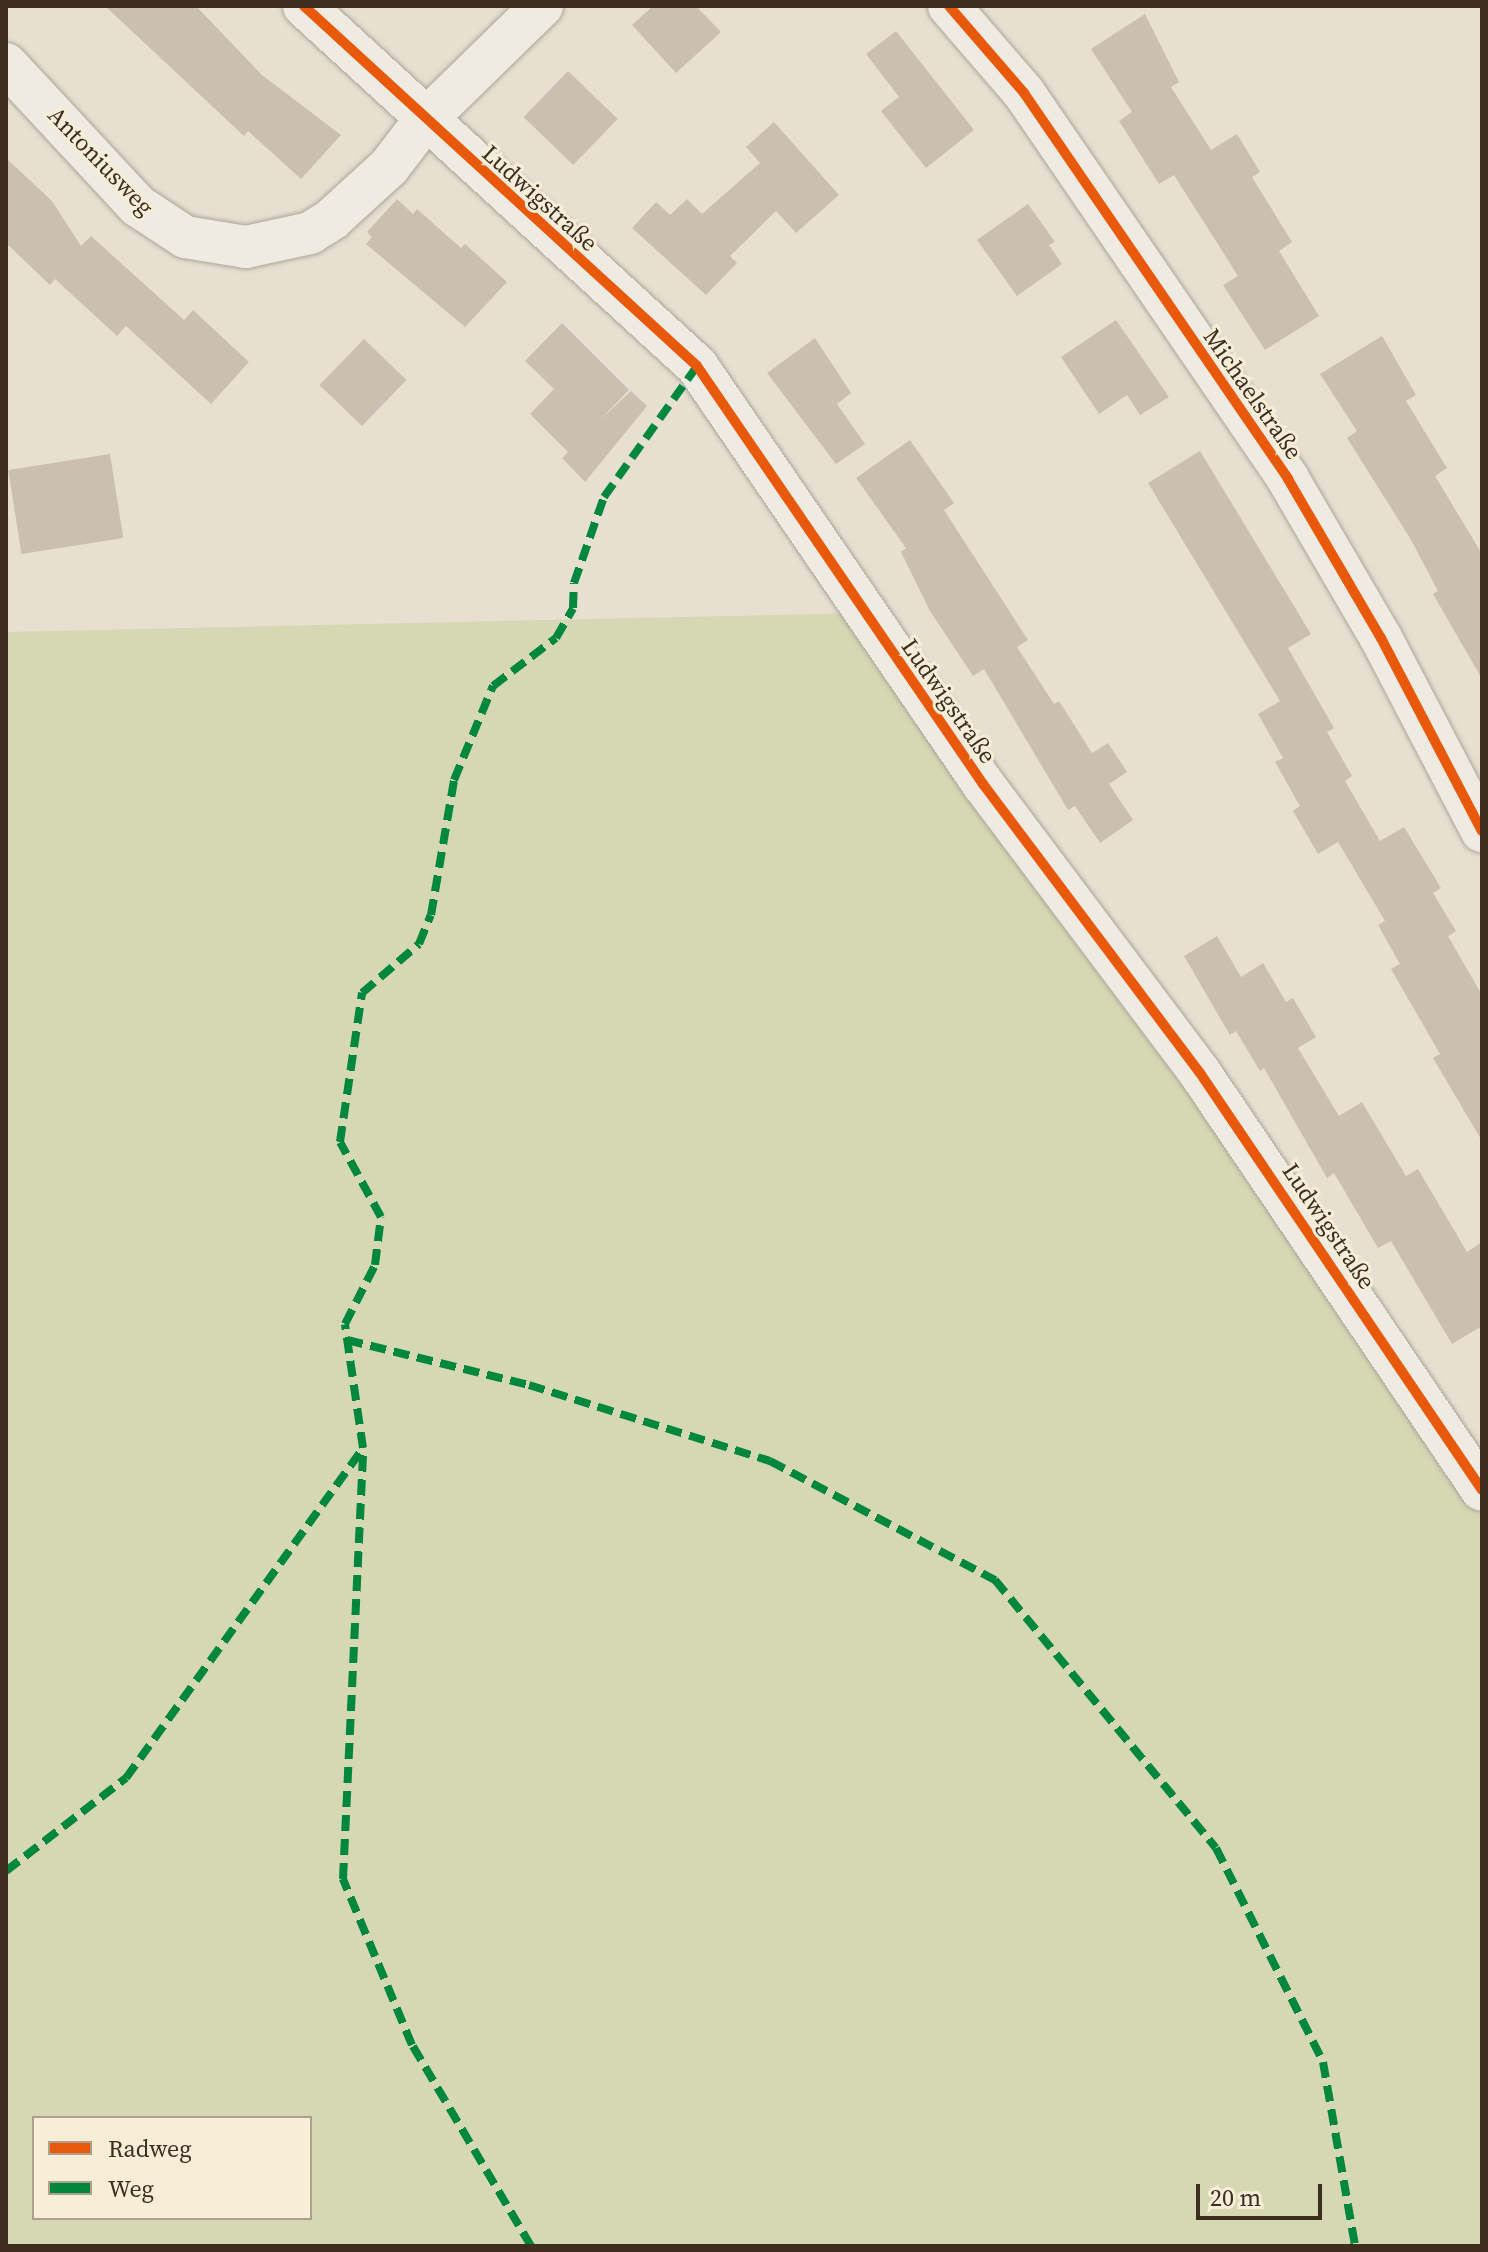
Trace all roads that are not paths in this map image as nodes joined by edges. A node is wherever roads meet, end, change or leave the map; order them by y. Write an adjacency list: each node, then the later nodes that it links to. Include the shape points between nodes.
1 (304, 6): 5 (street, Ludwigstraße)
2 (542, 6): 5 (street, Antoniusweg)
3 (949, 6): 6 (street, Michaelstraße, via 1024,93 1288,479 1381,638)
4 (6, 64): 5 (street, Antoniusweg, via 138,206 185,237 218,244 246,247 310,233 367,189)
5 (424, 121): 7 (street, Ludwigstraße, via 697,366 983,784 1200,1073)
6 (1482, 831)
7 (1482, 1490)

